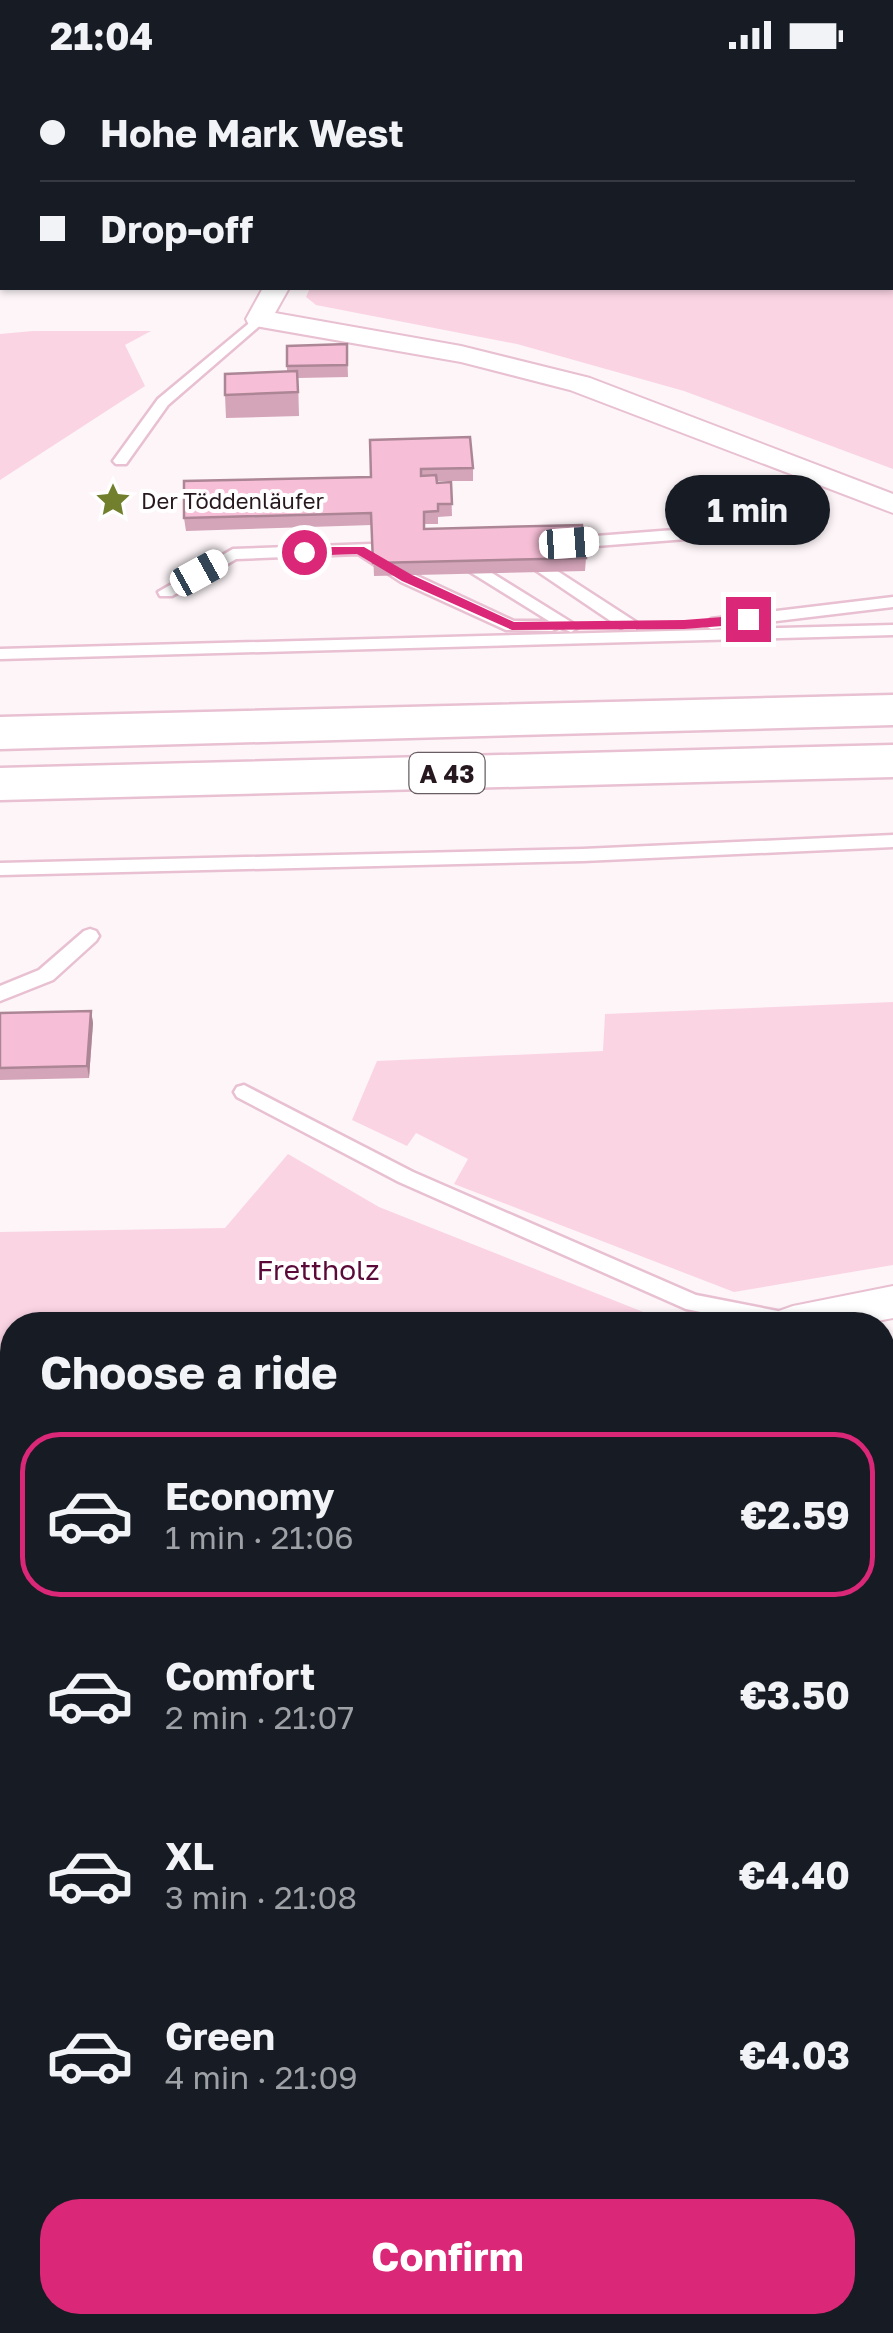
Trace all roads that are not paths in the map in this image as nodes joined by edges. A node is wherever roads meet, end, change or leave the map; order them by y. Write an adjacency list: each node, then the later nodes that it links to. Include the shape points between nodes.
1 (275, 290): 2 (street)
2 (259, 319): 3 (lane, via 163,402); 4 (street, via 442,350 577,384)
3 (120, 461)
4 (893, 504)
5 (746, 526): 12 (lane, via 516,547)
6 (479, 548): 11 (lane, via 442,549)
7 (392, 549): 8 (lane)
8 (360, 550): 9 (lane, via 233,554); 11 (lane, via 512,626)
9 (166, 592)
10 (893, 602): 12 (lane, via 711,624)
11 (571, 626): 12 (lane)
12 (630, 626)
13 (893, 630): 14 (lane)
14 (0, 654)
15 (893, 710): 16 (highway, A 43)
16 (0, 733)
17 (893, 761): 18 (highway, A 43)
18 (0, 784)
19 (893, 842): 20 (lane)
20 (0, 869)
21 (90, 936): 22 (lane, via 46,975)
22 (0, 994)
23 (244, 1092): 25 (lane, via 406,1178)
24 (893, 1302): 26 (street)
25 (726, 1312)
26 (842, 1312)

